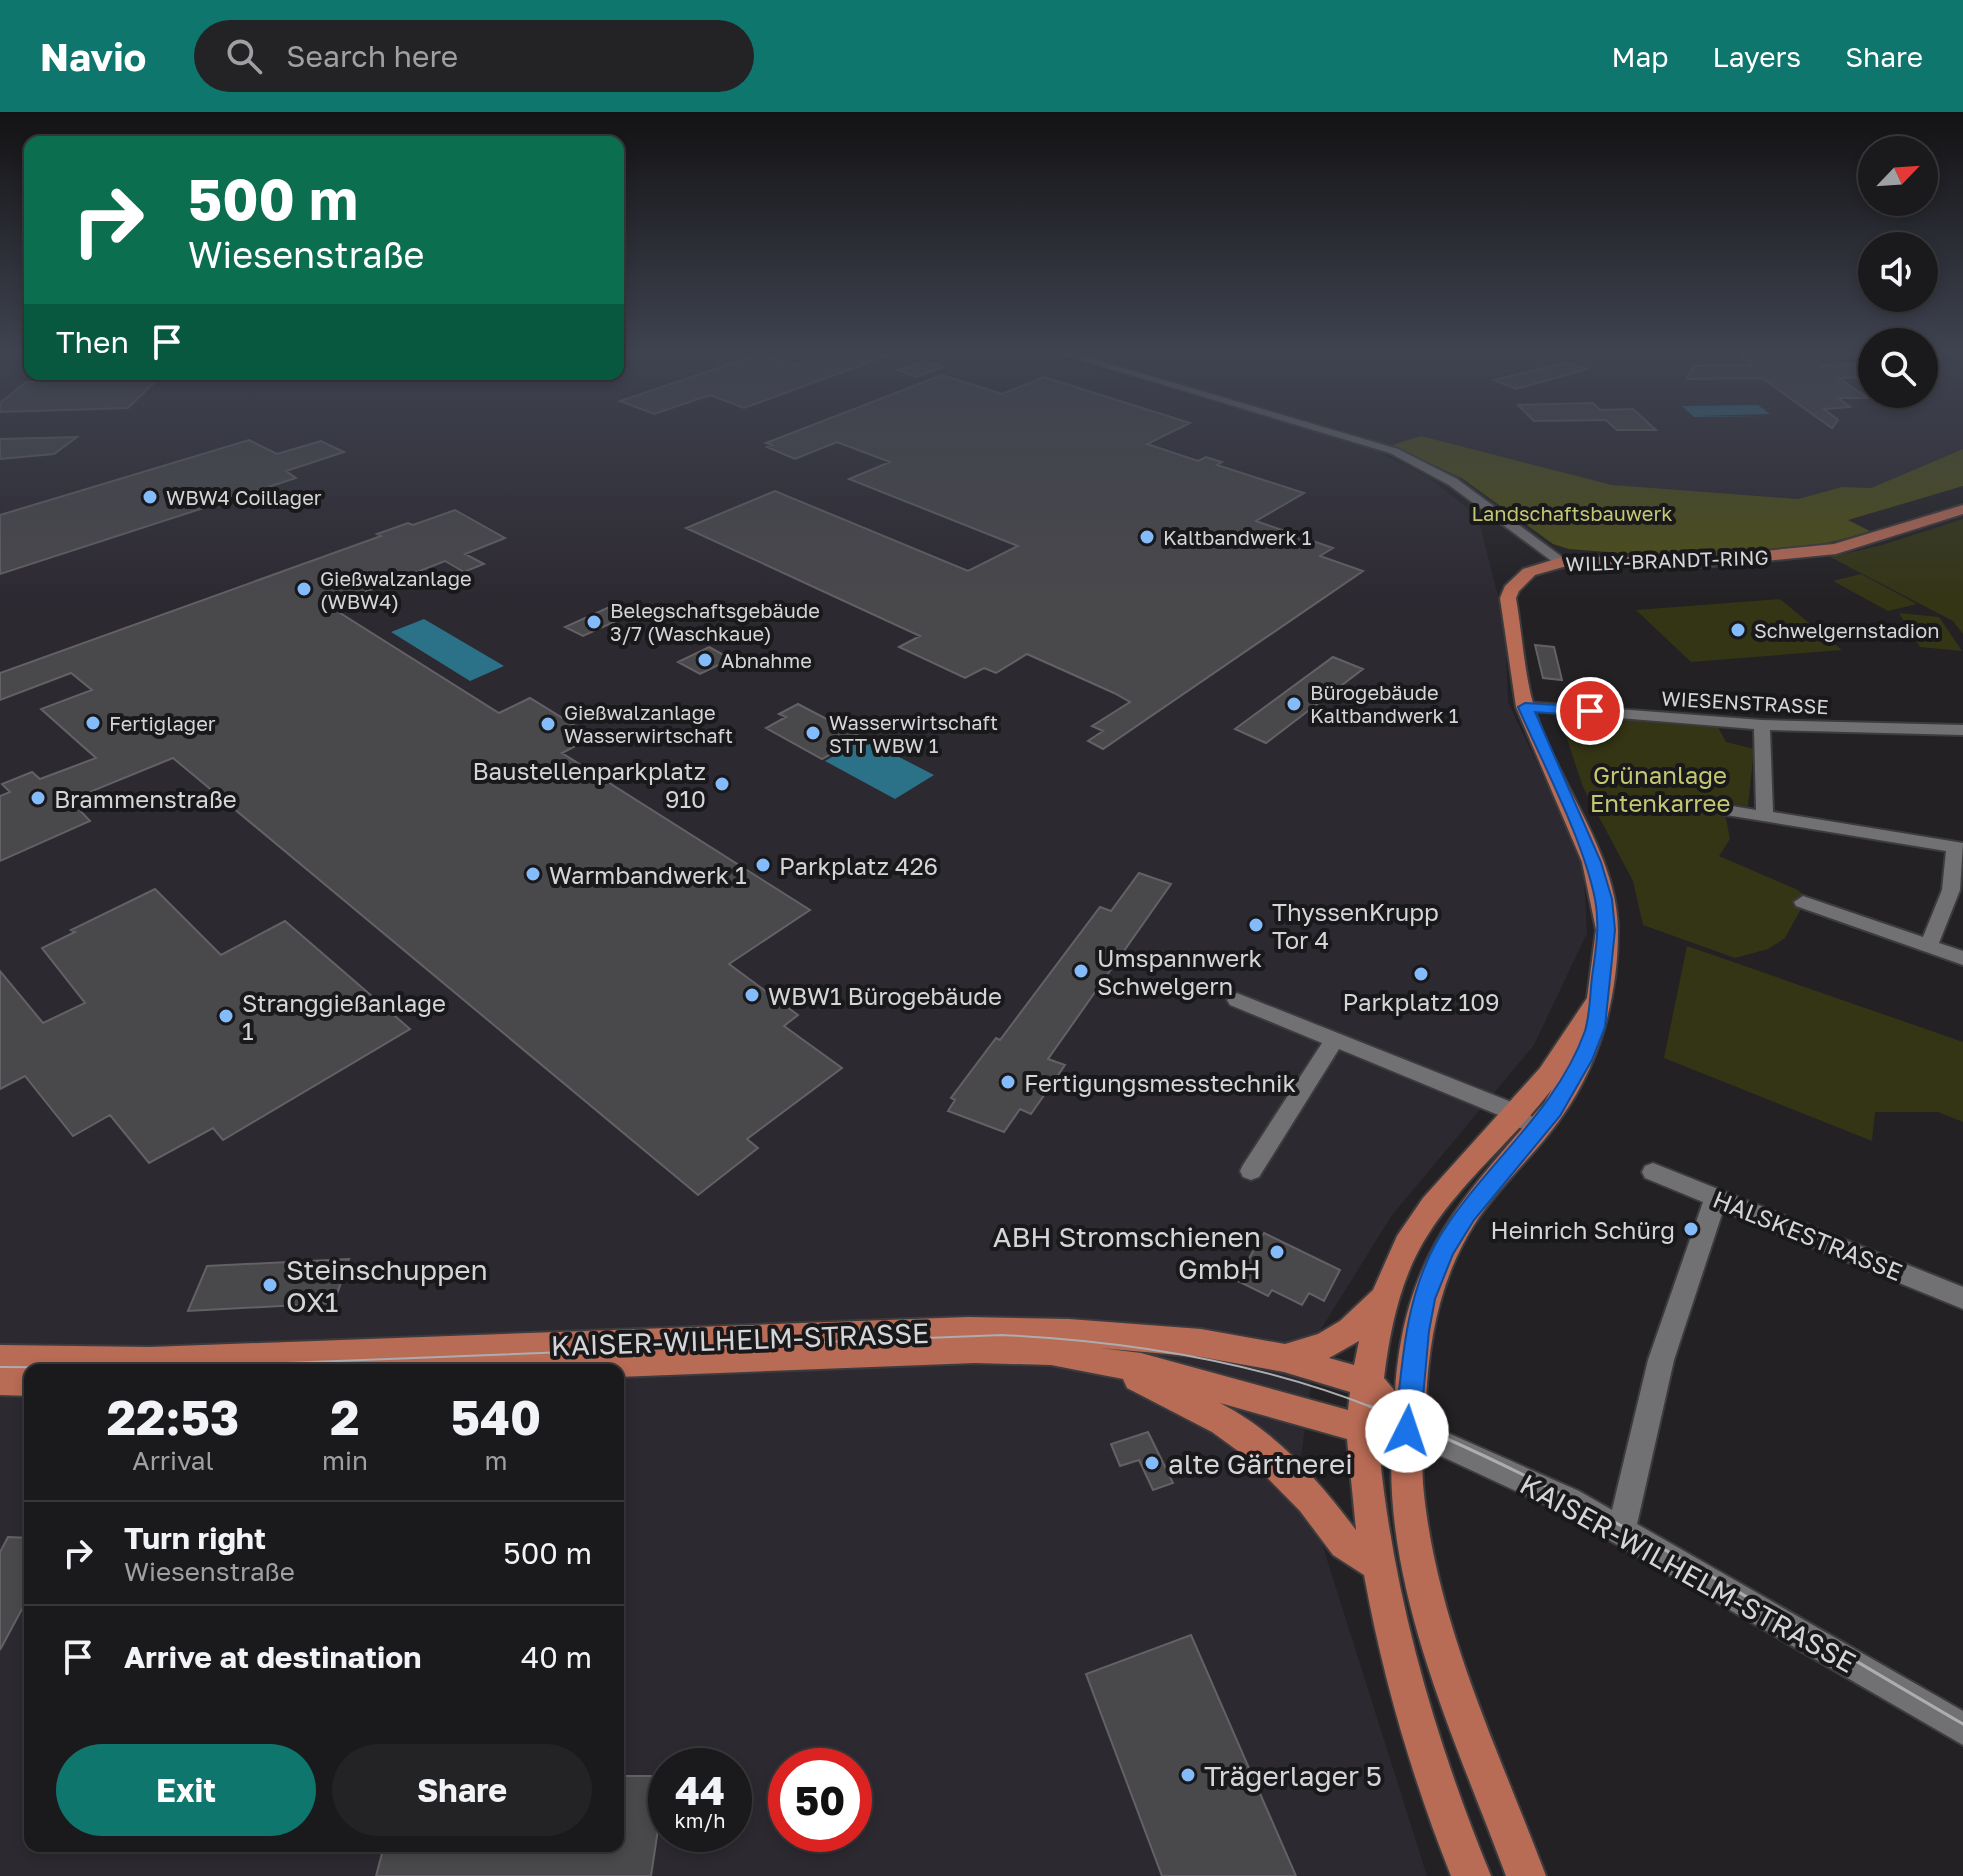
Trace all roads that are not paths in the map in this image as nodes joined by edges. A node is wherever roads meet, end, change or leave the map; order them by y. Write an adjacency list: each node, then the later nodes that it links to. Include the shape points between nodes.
1 (1344, 436): 3 (street, via 1394,451 1453,482)
2 (1963, 509): 3 (main road, WILLY-BRANDT-RING, via 1836,549 1704,562)
3 (1562, 562): 4 (main road, WILLY-BRANDT-RING, via 1529,572 1508,598)
4 (1525, 707): 5 (street, WIESENSTRASSE); 15 (main road, WILLY-BRANDT-RING, via 1593,862 1607,930 1598,996)
5 (1762, 725): 6 (street, WIESENSTRASSE); 8 (street)
6 (1963, 730)
7 (1726, 810): 8 (street)
8 (1765, 816): 9 (street)
9 (1959, 847): 11 (street, via 1951,890)
10 (1803, 902): 11 (street)
11 (1928, 947): 12 (street)
12 (1963, 958)
13 (1237, 1000): 14 (street)
14 (1334, 1040): 15 (street); 16 (street)
15 (1518, 1123): 19 (main road, WILLY-BRANDT-RING, via 1440,1199 1408,1242); 30 (main road, WILLY-BRANDT-RING, via 1444,1251 1424,1299)
16 (1251, 1171)
17 (1653, 1172): 18 (street, HALSKESTRASSE)
18 (1716, 1197): 20 (street, HALSKESTRASSE); 32 (street, via 1661,1360)
19 (1386, 1297): 23 (main road, via 1338,1342); 29 (main road, WILLY-BRANDT-RING)
20 (1963, 1298)
21 (972, 1339): 22 (main road, KAISER-WILHELM-STRASSE); 23 (main road, KAISER-WILHELM-STRASSE, via 1069,1332 1201,1343); 25 (main road, KAISER-WILHELM-STRASSE)
22 (691, 1350): 24 (main road, KAISER-WILHELM-STRASSE); 26 (main road, KAISER-WILHELM-STRASSE)
23 (1284, 1358): 29 (main road, KAISER-WILHELM-STRASSE)
24 (0, 1359)
25 (1105, 1363): 31 (main road, KAISER-WILHELM-STRASSE, via 1141,1367); 33 (main road, via 1223,1421 1261,1448 1312,1499 1345,1543)
26 (506, 1364)
27 (0, 1381): 28 (main road)
28 (24, 1382)
29 (1369, 1384): 30 (main road, KAISER-WILHELM-STRASSE); 31 (main road, WILLY-BRANDT-RING)
30 (1407, 1427): 31 (main road, KAISER-WILHELM-STRASSE); 32 (street, KAISER-WILHELM-STRASSE, via 1569,1501); 36 (main road, WILLY-BRANDT-RING, via 1406,1481 1418,1567 1465,1720)
31 (1364, 1429): 33 (main road, WILLY-BRANDT-RING)
32 (1621, 1531): 34 (street, KAISER-WILHELM-STRASSE)
33 (1379, 1565): 35 (main road, WILLY-BRANDT-RING, via 1404,1685)
34 (1963, 1729)
35 (1471, 1876)
36 (1526, 1876)

